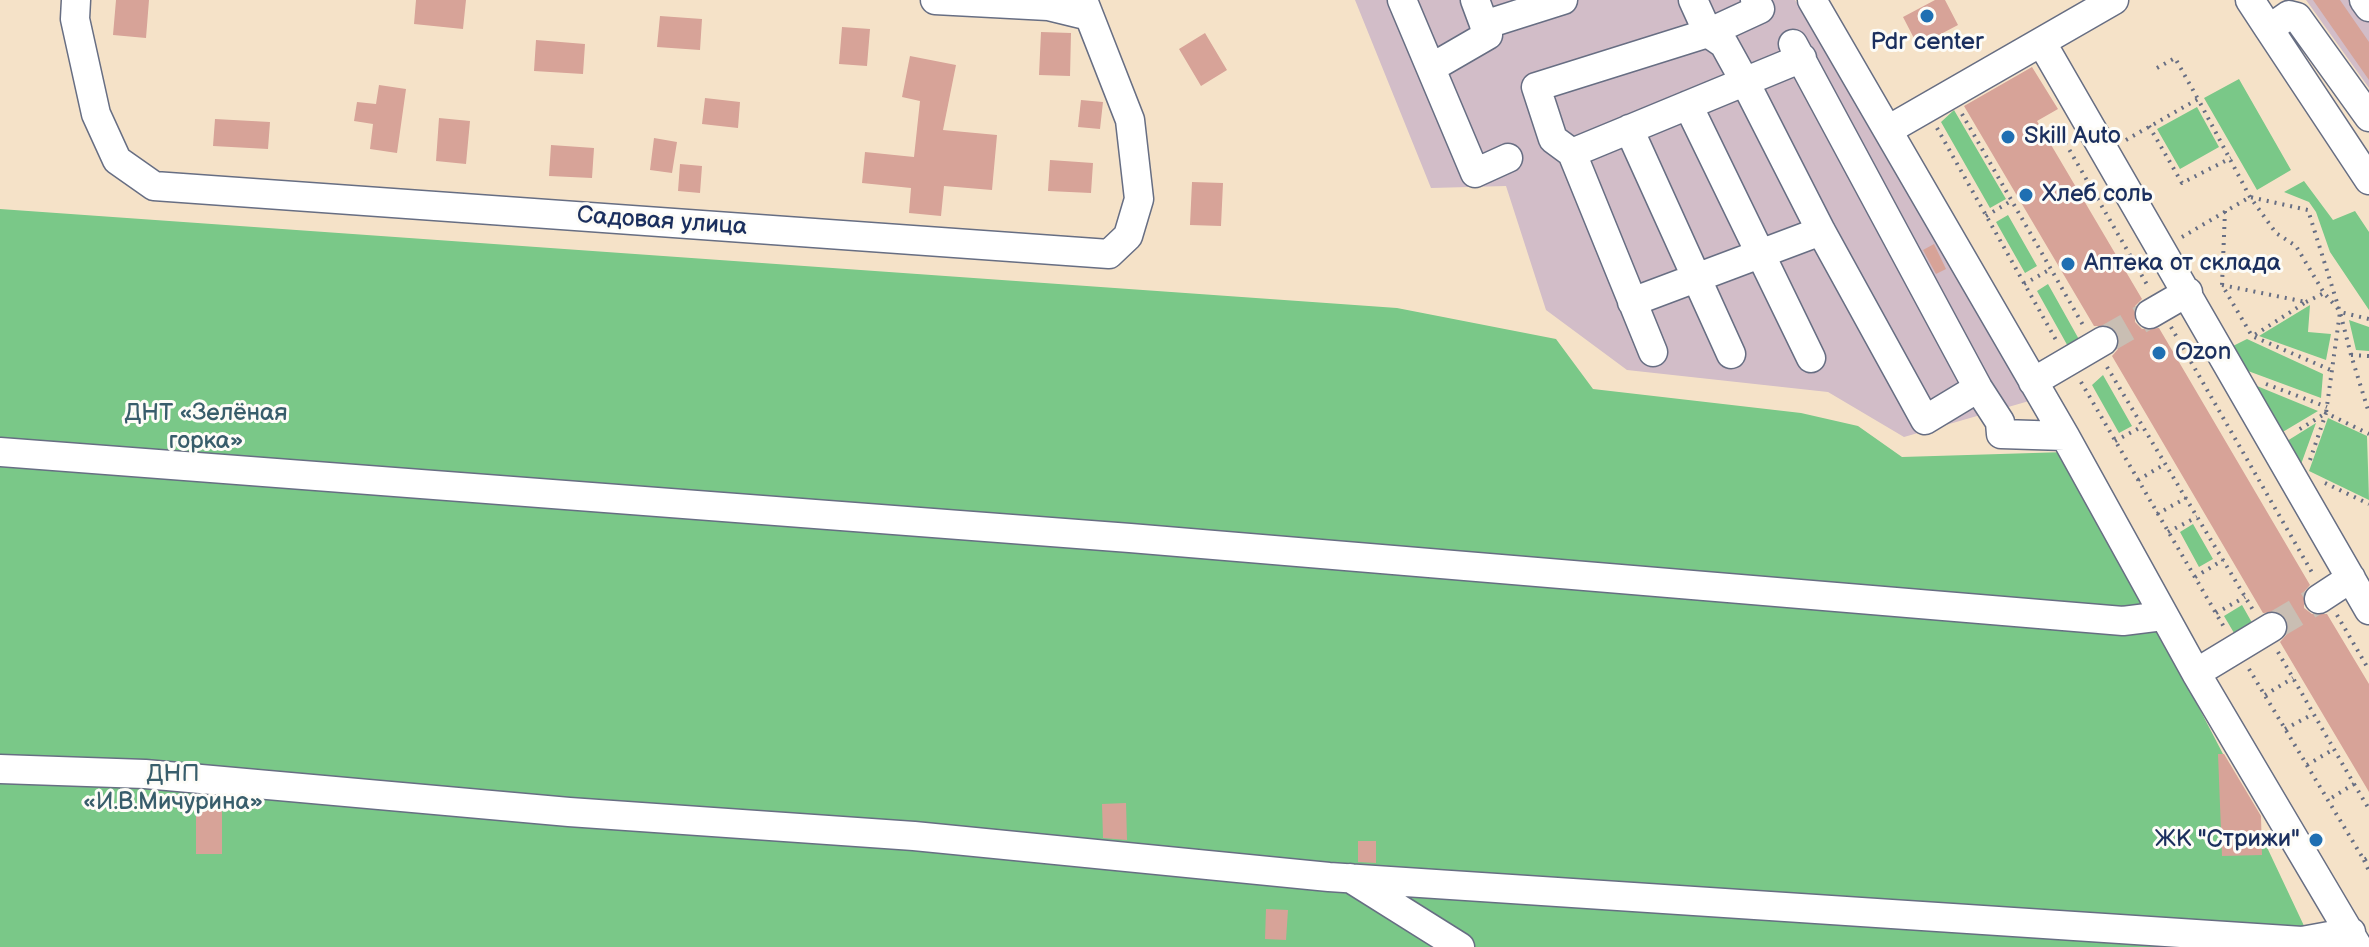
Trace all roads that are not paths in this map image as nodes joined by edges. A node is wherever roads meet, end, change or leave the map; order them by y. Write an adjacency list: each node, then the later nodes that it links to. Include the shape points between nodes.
1 (76, 0): 12 (street, Садовая улица, via 75,19 96,114 117,160 154,186 1109,254 1128,236 1139,199 1130,120)
2 (935, 0): 12 (street)
3 (1402, 0): 17 (street)
4 (1563, 0): 13 (street)
5 (1693, 0): 15 (street)
6 (1755, 0): 15 (street, via 1760,9)
7 (1812, 0): 22 (street)
8 (2114, 0): 16 (street)
9 (2250, 0): 14 (street)
10 (2364, 0): 11 (street)
11 (2369, 7)
12 (1086, 8)
13 (1480, 12): 17 (street, via 1488,35)
14 (2269, 29): 20 (street, via 2289,15 2297,17); 25 (street)
15 (1708, 33): 18 (street, via 1724,44); 23 (street, via 1536,87 1553,139)
16 (2042, 43): 22 (street); 29 (street)
17 (1431, 68): 24 (street, via 1475,173)
18 (1745, 82): 19 (street); 26 (street); 37 (street, via 1798,51)
19 (1688, 105): 21 (street); 27 (street)
20 (2369, 117)
21 (1629, 129): 23 (street); 28 (street)
22 (1888, 130): 36 (street)
23 (1572, 153): 30 (street)
24 (1508, 158)
25 (2369, 180)
26 (1821, 231): 27 (street); 37 (street, via 1925,420)
27 (1761, 255): 28 (street); 35 (street)
28 (1698, 280): 30 (street); 34 (street)
29 (2188, 292): 31 (street); 40 (street)
30 (1632, 302): 33 (street)
31 (2155, 311)
32 (2099, 344): 36 (street)
33 (1653, 352)
34 (1731, 354)
35 (1811, 358)
36 (2033, 382): 38 (street)
37 (1978, 388): 38 (street, via 2000,422 2001,434)
38 (2065, 436): 43 (street)
39 (0, 452): 43 (street, via 2123,621)
40 (2351, 578): 41 (street); 42 (street)
41 (2322, 597)
42 (2369, 610)
43 (2163, 616): 45 (street)
44 (2269, 629): 45 (street)
45 (2196, 673): 48 (street)
46 (0, 769): 47 (street, via 145,774)
47 (1349, 877): 48 (street, via 2302,941); 49 (street)
48 (2357, 932)
49 (1460, 947)

